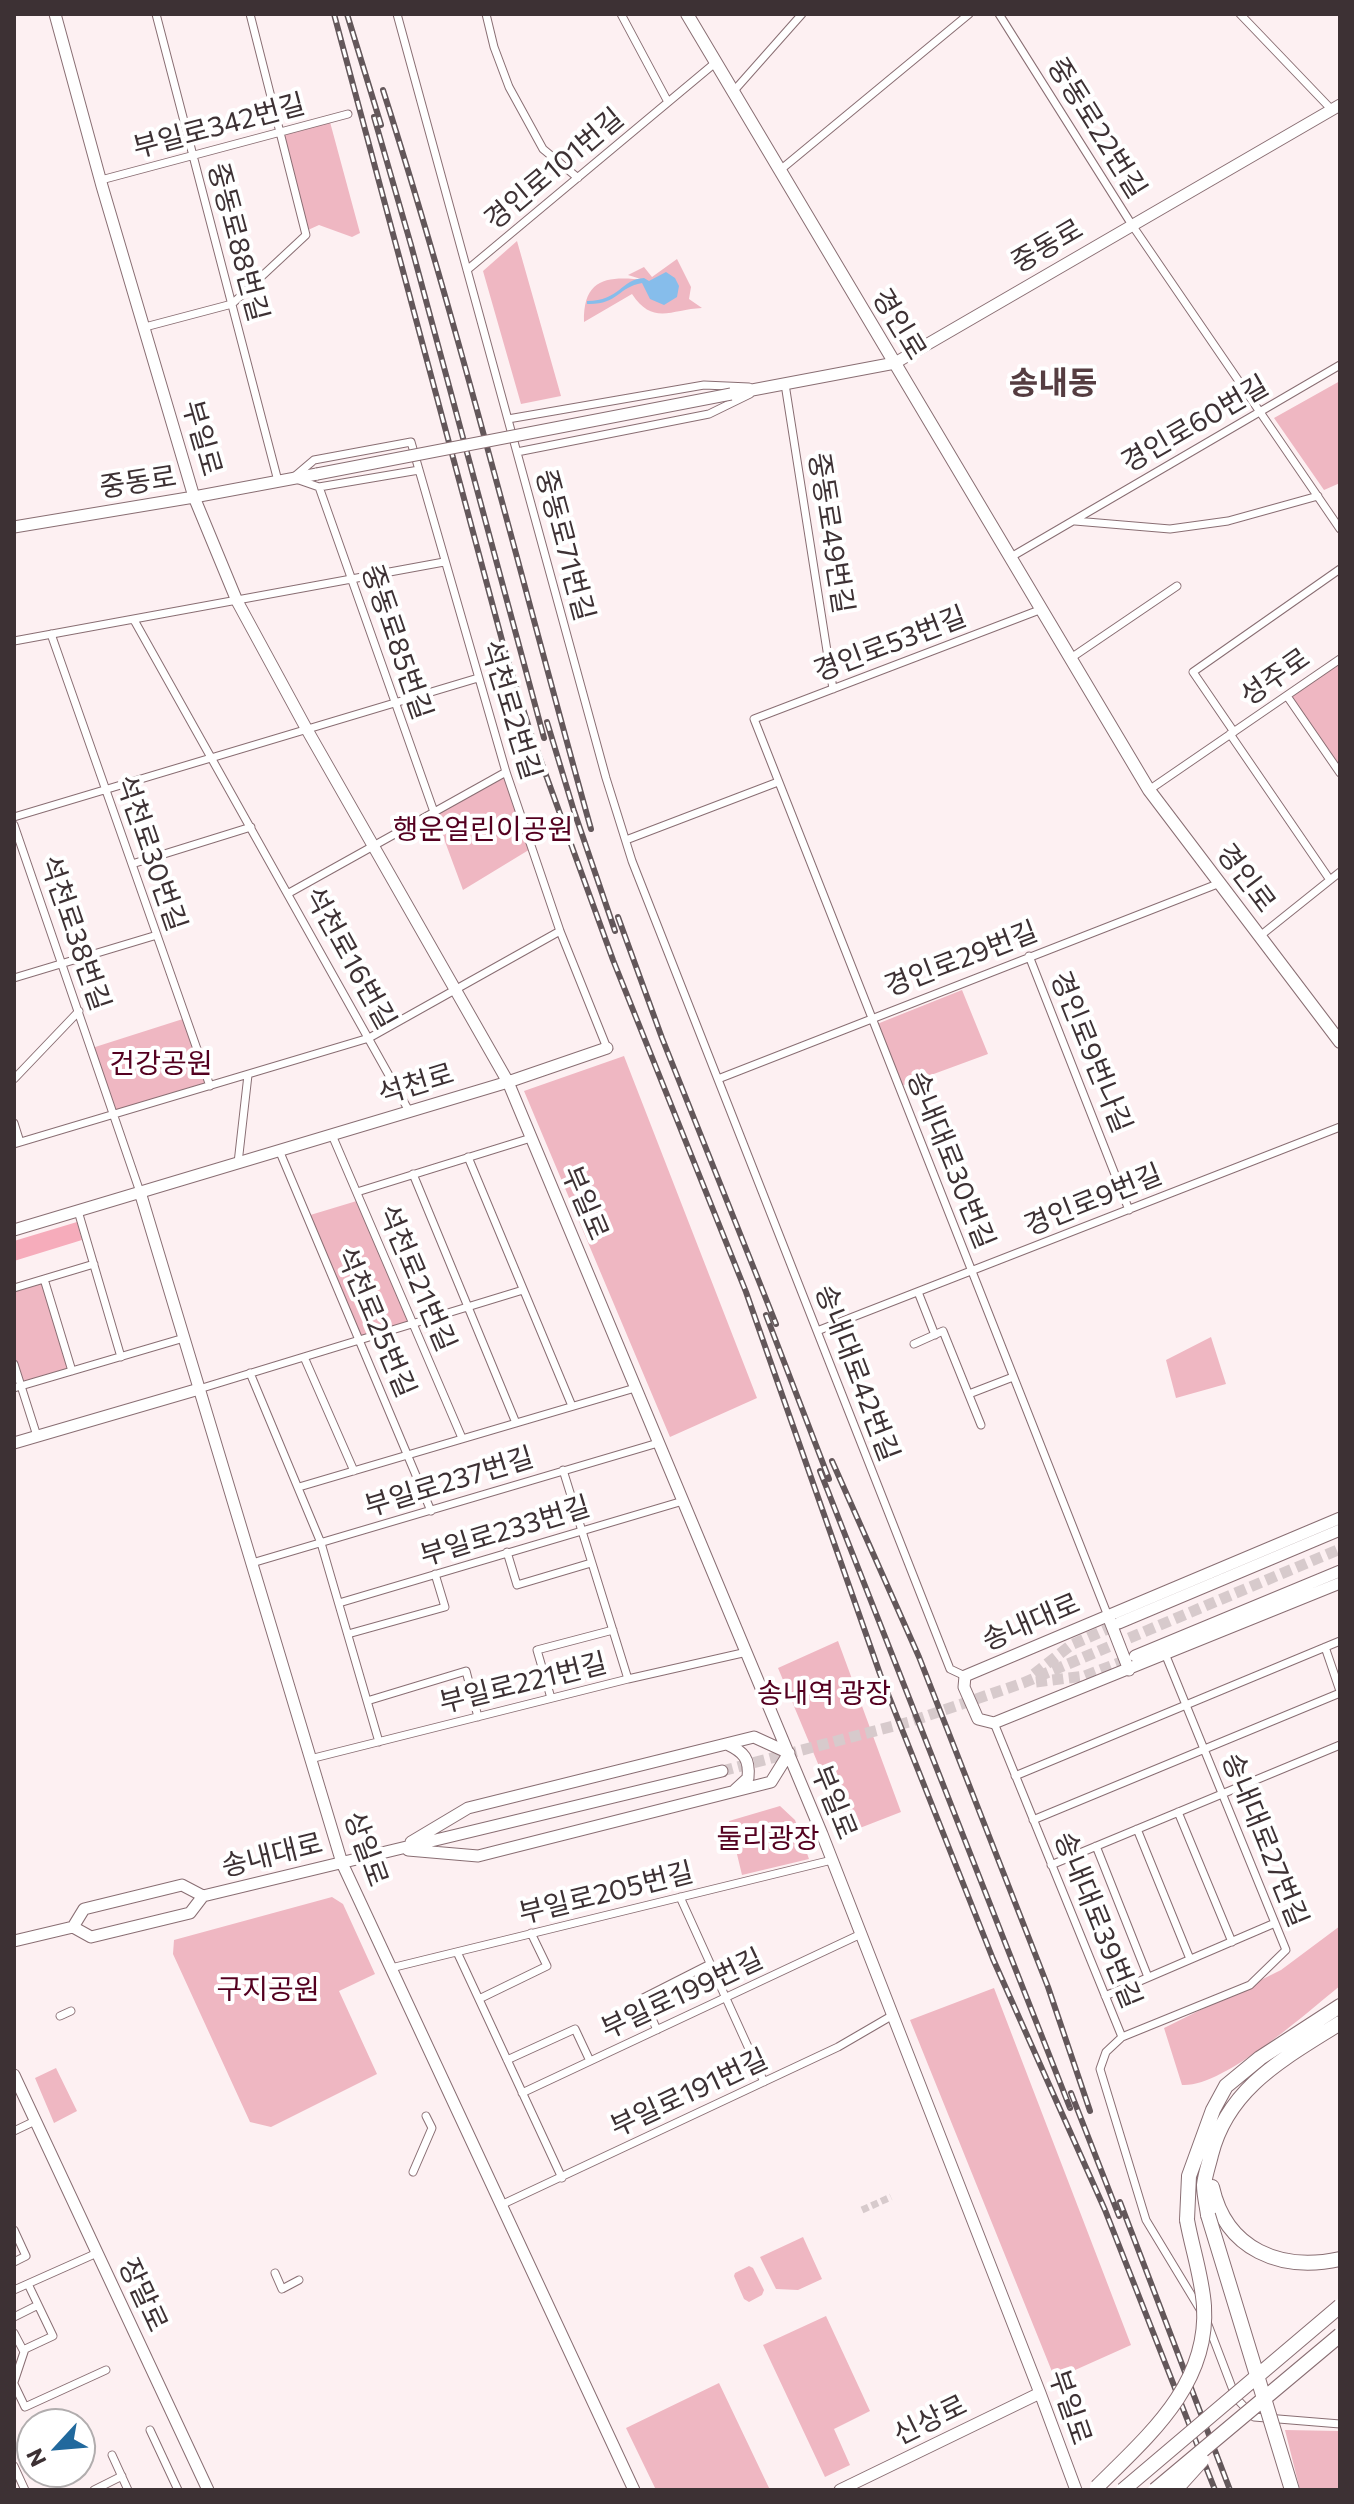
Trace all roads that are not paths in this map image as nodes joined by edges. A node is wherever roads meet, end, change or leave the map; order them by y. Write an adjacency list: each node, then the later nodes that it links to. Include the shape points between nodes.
1 (55, 14): 21 (street, 부일로)
2 (156, 14): 18 (street, 중동로88번길)
3 (250, 14): 17 (street)
4 (397, 14): 23 (street, 중동로71번길)
5 (486, 14): 20 (street, via 509,87 543,149)
6 (621, 14): 14 (street)
7 (687, 14): 12 (main road, 경인로)
8 (802, 14): 13 (street)
9 (969, 14): 19 (street)
10 (999, 14): 22 (street, 중동로22번길)
11 (1240, 14): 15 (street)
12 (715, 63): 13 (main road, 경인로); 14 (street, 경인로101번길)
13 (732, 93): 19 (main road, 경인로)
14 (668, 102): 20 (street, 경인로101번길)
15 (1336, 108): 22 (street, 중동로)
16 (348, 114): 17 (street, 부일로342번길)
17 (280, 133): 18 (street, 부일로342번길); 24 (street, via 306,233)
18 (193, 156): 21 (street, 부일로342번길); 24 (street, 중동로88번길)
19 (779, 171): 26 (main road, 경인로)
20 (578, 178): 23 (street, 경인로101번길)
21 (101, 180): 25 (street, 부일로)
22 (1132, 225): 26 (street, 중동로); 30 (street, 중동로22번길)
23 (467, 270): 31 (street, 중동로71번길)
24 (232, 304): 25 (street); 35 (street, 중동로88번길)
25 (145, 327): 38 (street, 부일로)
26 (895, 363): 28 (street, 중동로); 42 (main road, 경인로)
27 (1340, 365): 30 (street, 경인로60번길)
28 (785, 384): 29 (street, 중동로); 55 (street, 중동로49번길)
29 (763, 388): 31 (street, 중동로, via 704,385); 32 (street, 중동로, via 709,414); 34 (street, 중동로, bridge)
30 (1260, 412): 37 (street, 중동로22번길); 39 (street, 경인로60번길)
31 (508, 419): 32 (street, 중동로71번길)
32 (517, 452): 71 (street, 중동로71번길)
33 (419, 470): 34 (street, via 411,442 314,460); 36 (street); 43 (street, 석천로2번길)
34 (293, 478): 35 (street, 중동로); 36 (street)
35 (278, 481): 38 (street, 중동로)
36 (319, 487): 45 (street, 중동로85번길)
37 (1318, 496): 39 (street, via 1228,521 1170,529); 41 (street, 중동로22번길)
38 (194, 497): 40 (street, 중동로); 47 (street, 부일로)
39 (1073, 521): 42 (street, 경인로60번길)
40 (14, 527)
41 (1340, 529)
42 (1011, 557): 48 (main road, 경인로)
43 (444, 562): 45 (street); 54 (street, 석천로2번길)
44 (1340, 569): 60 (street, 성주로, via 1193,672)
45 (351, 580): 47 (street); 57 (street, 중동로85번길)
46 (1177, 586): 52 (street)
47 (237, 601): 49 (street); 59 (street, 부일로)
48 (1042, 609): 52 (main road, 경인로); 55 (street, 경인로53번길)
49 (134, 620): 50 (street); 61 (street, 석천로16번길)
50 (51, 634): 51 (street); 65 (street, 석천로30번길)
51 (14, 641)
52 (1071, 658): 66 (main road, 경인로)
53 (1340, 659): 56 (street, 성주로)
54 (478, 678): 57 (street); 62 (street, 석천로2번길)
55 (833, 689): 58 (street, 경인로53번길)
56 (1287, 696): 60 (street, 성주로); 63 (street)
57 (395, 703): 59 (street); 67 (street, 중동로85번길)
58 (754, 719): 64 (street, 송내대로30번길)
59 (306, 728): 61 (street); 72 (street, 부일로)
60 (1232, 733): 66 (street, 성주로); 75 (street)
61 (211, 757): 65 (street); 70 (street, 석천로16번길)
62 (506, 772): 67 (street); 78 (street, 석천로2번길)
63 (1340, 773)
64 (778, 782): 71 (street); 86 (street, 송내대로30번길)
65 (105, 789): 68 (street); 73 (street, 석천로30번길)
66 (1149, 790): 76 (main road, 경인로)
67 (434, 812): 72 (street)
68 (14, 817)
69 (14, 825): 82 (street, 석천로38번길)
70 (251, 827): 73 (street); 77 (street, 석천로16번길)
71 (626, 840): 92 (street, 중동로71번길)
72 (373, 846): 77 (street); 84 (street, 부일로)
73 (132, 864): 79 (street, 석천로30번길)
74 (1340, 872): 75 (street)
75 (1330, 880): 80 (street)
76 (1220, 883): 80 (main road, 경인로); 81 (street, 경인로29번길)
77 (289, 893): 87 (street, 석천로16번길)
78 (560, 931): 84 (street); 89 (street, 석천로2번길)
79 (157, 935): 82 (street); 94 (street, 석천로30번길)
80 (1260, 936): 88 (main road, 경인로)
81 (1029, 956): 86 (street, 경인로29번길); 108 (street, 경인로9번나길)
82 (63, 964): 83 (street); 85 (street, 석천로38번길)
83 (14, 978)
84 (456, 990): 87 (street); 93 (street, 부일로)
85 (79, 1011): 91 (street); 96 (street, 석천로38번길)
86 (872, 1018): 92 (street, 경인로29번길); 112 (street, 송내대로30번길)
87 (369, 1038): 90 (street); 95 (street, 석천로16번길)
88 (1340, 1042)
89 (607, 1048): 93 (street, 석천로)
90 (248, 1075): 94 (street); 104 (street)
91 (14, 1079)
92 (718, 1079): 119 (street, 송내대로42번길)
93 (508, 1082): 95 (street, 석천로); 100 (street, 부일로)
94 (210, 1086): 96 (street)
95 (409, 1111): 99 (street, 석천로)
96 (115, 1114): 101 (street); 106 (street, 석천로38번길)
97 (14, 1123): 101 (street)
98 (1340, 1127): 108 (street, 경인로9번길)
99 (332, 1135): 102 (street, 석천로); 107 (street, 석천로21번길)
100 (531, 1138): 103 (street); 131 (street, 부일로)
101 (17, 1143)
102 (279, 1150): 104 (street, 석천로); 122 (street, 석천로25번길)
103 (468, 1157): 105 (street); 115 (street)
104 (238, 1163): 106 (street, 석천로)
105 (413, 1174): 107 (street); 117 (street)
106 (140, 1192): 109 (street, 석천로); 121 (street, 상일로)
107 (357, 1192): 118 (street, 석천로21번길)
108 (1129, 1210): 112 (street, 경인로9번길)
109 (78, 1211): 110 (street, 석천로); 111 (street)
110 (14, 1230)
111 (94, 1264): 113 (street); 124 (street)
112 (972, 1272): 116 (street, 경인로9번길); 129 (street, 송내대로30번길)
113 (44, 1279): 114 (street); 127 (street)
114 (14, 1288)
115 (523, 1290): 117 (street); 134 (street)
116 (918, 1292): 119 (street, 경인로9번길); 120 (street)
117 (467, 1308): 118 (street); 135 (street)
118 (413, 1324): 122 (street); 138 (street, 석천로21번길)
119 (817, 1331): 168 (street, 송내대로42번길, via 950,1669)
120 (935, 1335): 123 (street); 133 (street, via 943,1331)
121 (184, 1338): 124 (street); 132 (street, 상일로)
122 (360, 1340): 125 (street); 141 (street, 석천로25번길)
123 (914, 1344)
124 (121, 1357): 127 (street)
125 (304, 1357): 128 (street); 143 (street)
126 (14, 1364): 130 (street)
127 (72, 1371): 130 (street)
128 (250, 1373): 132 (street); 144 (street)
129 (1013, 1377): 133 (street); 158 (street, 송내대로30번길)
130 (17, 1388): 137 (street)
131 (635, 1388): 134 (street); 140 (street, 부일로)
132 (199, 1389): 137 (street); 152 (street, 상일로)
133 (969, 1394): 136 (street)
134 (572, 1406): 135 (street)
135 (516, 1423): 138 (street)
136 (981, 1425)
137 (37, 1436): 139 (street)
138 (462, 1438): 141 (street)
139 (14, 1443)
140 (658, 1443): 142 (street, 부일로237번길); 145 (street, 부일로)
141 (408, 1455): 143 (street); 146 (street, 석천로25번길)
142 (563, 1470): 146 (street, 부일로237번길); 148 (street)
143 (354, 1471): 144 (street)
144 (299, 1487): 150 (street)
145 (683, 1501): 148 (street, 부일로233번길); 164 (street, 부일로)
146 (431, 1511): 150 (street, 부일로237번길)
147 (1340, 1518): 158 (street, 송내대로)
148 (581, 1530): 151 (street, 부일로233번길); 153 (street)
149 (1340, 1530): 159 (street, 송내대로)
150 (321, 1543): 152 (street, 부일로237번길); 157 (street)
151 (507, 1552): 153 (street, via 517,1585); 155 (street, 부일로233번길)
152 (252, 1563): 181 (street, 상일로)
153 (591, 1563): 160 (street)
154 (1340, 1571): 165 (street)
155 (435, 1574): 157 (street, 부일로233번길); 161 (street, via 445,1607)
156 (1340, 1583): 166 (street)
157 (339, 1603): 161 (street)
158 (1108, 1616): 167 (street); 168 (street, 송내대로)
159 (1119, 1623)
160 (613, 1630): 169 (street); 171 (street, via 537,1650)
161 (348, 1634): 172 (street)
162 (1340, 1641): 163 (street)
163 (1325, 1647): 170 (street); 173 (street)
164 (748, 1652): 169 (street, 부일로221번길); 180 (street, 부일로)
165 (1135, 1656)
166 (1166, 1656): 167 (street); 173 (street, 송내대로27번길)
167 (1129, 1670): 175 (street)
168 (965, 1676): 175 (street, 송내대로, via 964,1687 978,1719)
169 (628, 1679): 171 (street, 부일로221번길)
170 (1340, 1692): 179 (street, 송내대로27번길)
171 (551, 1698): 174 (street, 부일로221번길)
172 (367, 1701): 174 (street, via 466,1671); 176 (street)
173 (1186, 1705): 179 (street, 송내대로27번길); 183 (street)
174 (478, 1717): 176 (street, 부일로221번길)
175 (994, 1723): 183 (street, 송내대로39번길)
176 (379, 1742): 181 (street, 부일로221번길)
177 (727, 1744): 180 (street, 송내대로, via 754,1737); 185 (street, via 743,1751 749,1766 748,1778); 191 (street, 송내대로, via 468,1808)
178 (1340, 1745): 186 (street)
179 (1204, 1749): 184 (street, 송내대로27번길); 186 (street, 송내대로27번길)
180 (789, 1753): 185 (street, 송내대로, via 771,1782); 192 (street, 부일로)
181 (310, 1759): 193 (street, 상일로)
182 (722, 1771): 191 (street, 송내대로)
183 (1015, 1776): 188 (street, 송내대로39번길)
184 (1118, 1785): 188 (street, 송내대로39번길)
185 (733, 1792): 191 (street, 송내대로, via 478,1856)
186 (1223, 1794): 187 (street); 197 (street, 송내대로27번길)
187 (1178, 1812): 189 (street); 202 (street)
188 (1033, 1820): 194 (street, 송내대로39번길)
189 (1137, 1829): 190 (street); 204 (street)
190 (1096, 1846): 194 (street); 207 (street)
191 (400, 1849): 193 (street, 송내대로)
192 (832, 1860): 196 (street, 부일로205번길); 200 (street, 부일로)
193 (342, 1863): 195 (street, 송내대로); 206 (street, 상일로)
194 (1051, 1865): 208 (street, 송내대로39번길)
195 (203, 1896): 198 (street, 송내대로, via 190,1913 91,1937); 198 (street, 송내대로, via 182,1885 84,1909)
196 (680, 1897): 199 (street, 부일로205번길); 205 (street)
197 (1275, 1923): 202 (street); 217 (street, 송내대로27번길, via 1286,1950 1250,1985)
198 (73, 1927): 201 (street, 송내대로)
199 (531, 1933): 203 (street, 부일로205번길); 210 (street, via 547,1966)
200 (861, 1934): 209 (street, 부일로199번길); 213 (street, 부일로)
201 (14, 1941)
202 (1232, 1942): 204 (street)
203 (457, 1952): 206 (street, 부일로205번길); 210 (street)
204 (1190, 1959): 207 (street)
205 (710, 1964): 209 (street); 216 (street, via 643,1998)
206 (391, 1968): 229 (street, 상일로)
207 (1148, 1977): 208 (street)
208 (1105, 1996): 217 (street, 송내대로39번길)
209 (725, 1998): 216 (street, 부일로199번길); 221 (street)
210 (479, 1999): 218 (street)
211 (1340, 2006): 226 (highway, via 1226,2086 1213,2110)
212 (71, 2011): 214 (street)
213 (893, 2015): 221 (street, 부일로191번길); 247 (street, 부일로)
214 (60, 2016)
215 (1340, 2023): 226 (highway, via 1248,2087)
216 (657, 2030): 219 (street, 부일로199번길)
217 (1122, 2037): 248 (street, via 1106,2052 1100,2069 1146,2220 1212,2330 1236,2398 1254,2417)
218 (507, 2060): 219 (street, via 575,2029); 222 (street)
219 (590, 2061): 222 (street, 부일로199번길)
220 (14, 2075): 224 (street, 장말로)
221 (764, 2082): 228 (street, 부일로191번길)
222 (522, 2093): 228 (street)
223 (426, 2116): 227 (street, via 432,2128)
224 (35, 2121): 225 (street); 232 (street, 장말로)
225 (14, 2131)
226 (1205, 2151): 230 (highway, via 1196,2184); 230 (highway, via 1213,2189)
227 (413, 2172)
228 (562, 2178): 229 (street, 부일로191번길)
229 (501, 2205): 259 (street, 상일로)
230 (1203, 2215): 233 (highway, via 1262,2254 1282,2261); 262 (highway, bridge, via 1203,2333 1197,2363 1166,2417); 266 (highway, bridge); 267 (highway, bridge)
231 (14, 2230): 234 (street, via 26,2256)
232 (97, 2253): 237 (street); 258 (street, 장말로)
233 (1340, 2259)
234 (14, 2262)
235 (275, 2273): 236 (street, via 282,2289)
236 (299, 2280)
237 (28, 2284): 238 (street); 239 (street)
238 (14, 2290)
239 (38, 2305): 241 (street); 244 (street, via 53,2336)
240 (1340, 2306): 263 (highway, bridge)
241 (14, 2317)
242 (14, 2333): 244 (street)
243 (1340, 2335): 249 (highway, bridge)
244 (25, 2349): 246 (street)
245 (106, 2370): 246 (street, via 25,2407)
246 (14, 2383)
247 (1040, 2393): 260 (street, 신상로); 261 (street, 부일로)
248 (1340, 2424)
249 (1232, 2427): 264 (highway, bridge); 265 (highway, bridge)
250 (150, 2430): 257 (street)
251 (112, 2455): 253 (street)
252 (14, 2466): 254 (street)
253 (122, 2476): 255 (street); 256 (street)
254 (25, 2490)
255 (94, 2490)
256 (128, 2490)
257 (178, 2490)
258 (208, 2490)
259 (634, 2490)
260 (840, 2490)
261 (1076, 2490)
262 (1094, 2490)
263 (1123, 2490)
264 (1155, 2490)
265 (1175, 2490)
266 (1283, 2490)
267 (1292, 2490)

